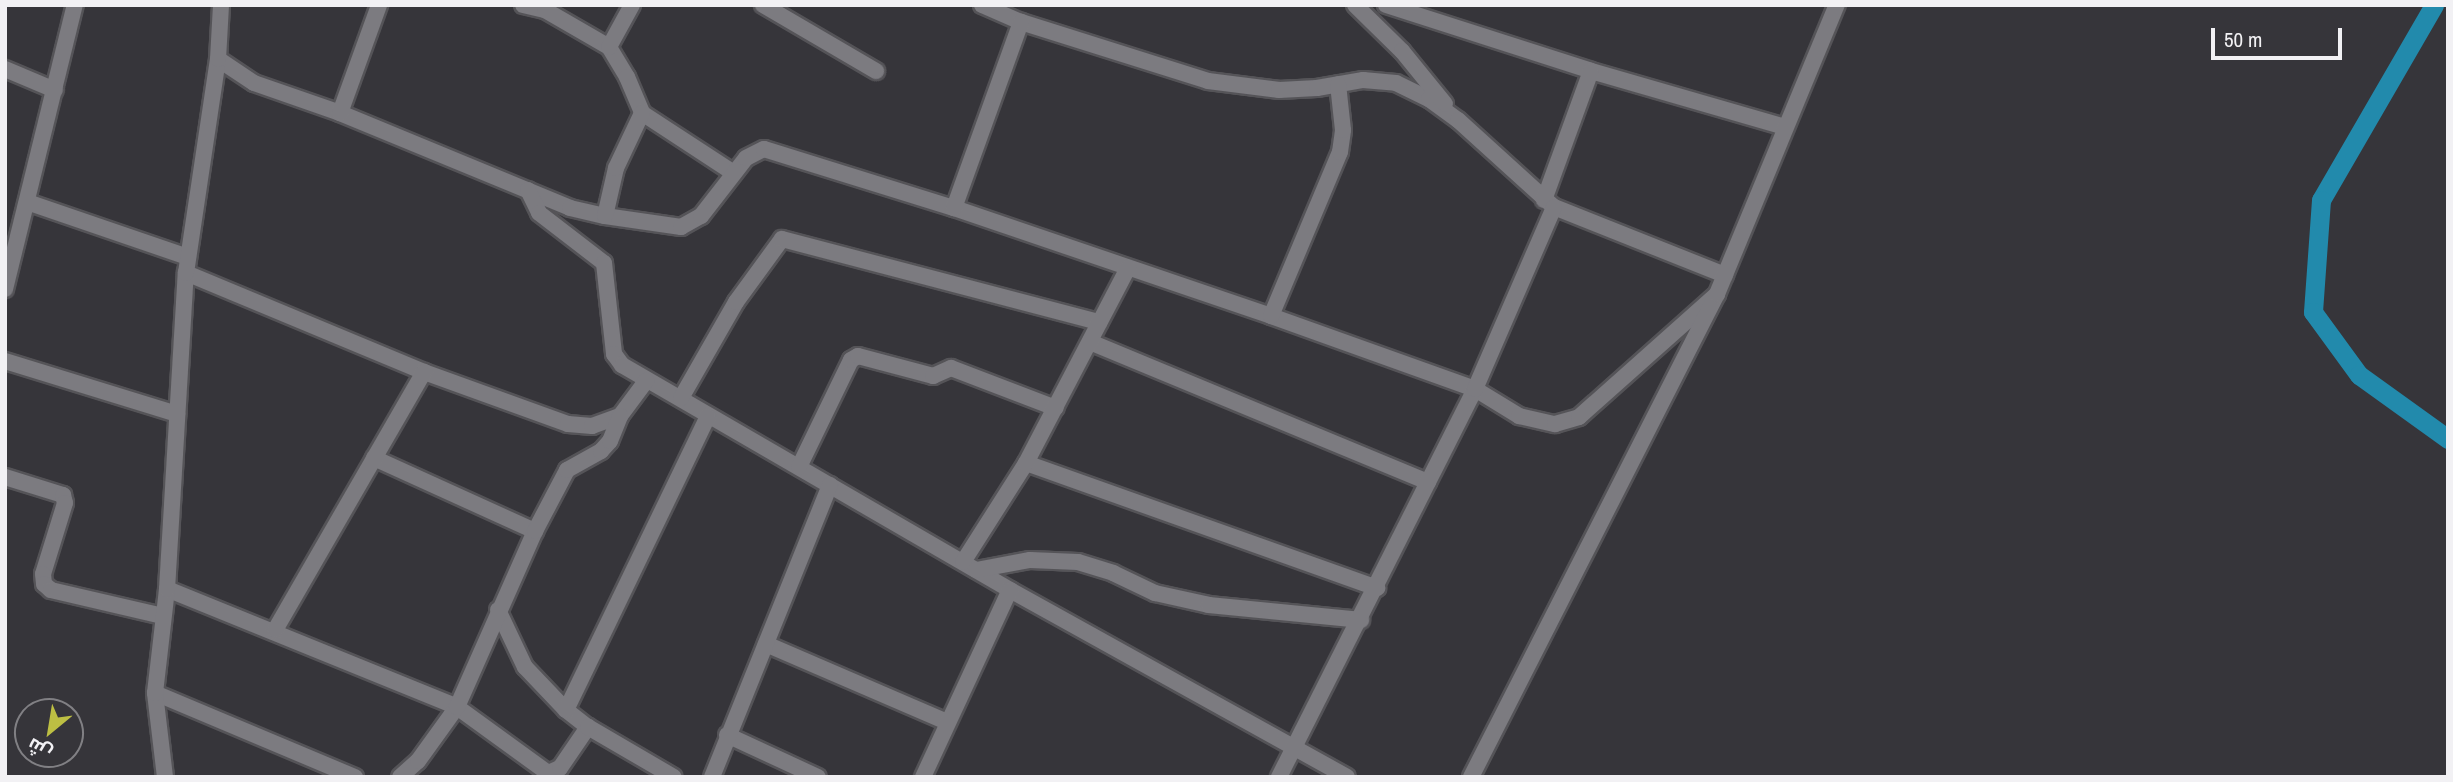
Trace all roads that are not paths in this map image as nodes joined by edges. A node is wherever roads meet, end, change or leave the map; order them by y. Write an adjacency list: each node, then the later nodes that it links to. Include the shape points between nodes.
1 (75, 5): 19 (street)
2 (221, 5): 14 (street)
3 (379, 5): 20 (street)
4 (523, 5): 11 (street)
5 (632, 5): 13 (street)
6 (763, 5): 16 (street)
7 (982, 5): 12 (street)
8 (1355, 5): 22 (street, via 1402,51)
9 (1386, 5): 17 (street)
10 (1837, 5): 23 (street)
11 (546, 8): 13 (street)
12 (1021, 22): 18 (street, via 1208,81 1279,90); 28 (street)
13 (609, 47): 21 (street)
14 (218, 59): 20 (street, via 254,83); 30 (street)
15 (5, 69): 19 (street)
16 (876, 71)
17 (1591, 71): 23 (street); 27 (street)
18 (1338, 84): 22 (street, via 1363,80 1396,83 1430,99); 35 (street, via 1343,130 1340,152)
19 (55, 90): 26 (street)
20 (340, 113): 25 (street)
21 (642, 113): 24 (street); 29 (street, via 616,168)
22 (1458, 120): 27 (street)
23 (1785, 127): 32 (street)
24 (732, 172): 28 (street, via 764,149); 29 (street, via 701,216 681,227)
25 (528, 190): 29 (street, via 570,208); 40 (street, via 539,213 604,263 614,354)
26 (27, 202): 30 (street); 33 (street)
27 (1549, 204): 32 (street); 41 (street)
28 (954, 208): 31 (street)
29 (605, 216)
30 (187, 265): 39 (street); 44 (street)
31 (1128, 268): 35 (street); 36 (street)
32 (1725, 275): 34 (street)
33 (5, 289)
34 (1717, 294): 41 (street, via 1579,418 1555,424 1519,416); 79 (street)
35 (1271, 316): 41 (street)
36 (1099, 322): 37 (street); 42 (street, via 782,239 736,302)
37 (1090, 342): 43 (street); 51 (street)
38 (5, 361): 44 (street)
39 (424, 372): 45 (street, via 568,424 592,426); 47 (street)
40 (646, 381): 42 (street); 45 (street)
41 (1475, 389): 51 (street)
42 (681, 398): 46 (street)
43 (1056, 408): 48 (street); 49 (street, via 951,368 933,376 858,356 851,360)
44 (177, 414): 56 (street)
45 (620, 416): 53 (street, via 601,451 567,470)
46 (708, 416): 49 (street); 65 (street)
47 (374, 458): 53 (street); 61 (street)
48 (1026, 463): 54 (street); 55 (street)
49 (799, 467): 52 (street)
50 (5, 477): 59 (street, via 63,495 65,503 44,584 51,590)
51 (1428, 482): 55 (street)
52 (830, 485): 54 (street); 62 (street)
53 (535, 531): 58 (street)
54 (970, 566): 57 (street); 60 (street, via 1030,560 1078,562 1155,593 1209,605)
55 (1377, 588): 60 (street)
56 (167, 589): 59 (street); 61 (street)
57 (1010, 590): 66 (street); 69 (street)
58 (498, 610): 64 (street); 65 (street, via 525,667)
59 (163, 616): 63 (street)
60 (1361, 620): 69 (street)
61 (275, 630): 64 (street)
62 (766, 644): 66 (street); 68 (street)
63 (155, 693): 70 (street); 71 (street)
64 (457, 708): 67 (street, via 548,773 560,768); 72 (street, via 418,761)
65 (566, 710): 67 (street)
66 (947, 722): 76 (street)
67 (588, 727): 73 (street)
68 (727, 735): 74 (street); 75 (street)
69 (1294, 749): 77 (street); 78 (street)
70 (165, 777)
71 (355, 777)
72 (400, 777)
73 (674, 777)
74 (712, 777)
75 (818, 777)
76 (923, 777)
77 (1279, 777)
78 (1347, 777)
79 (1471, 777)

